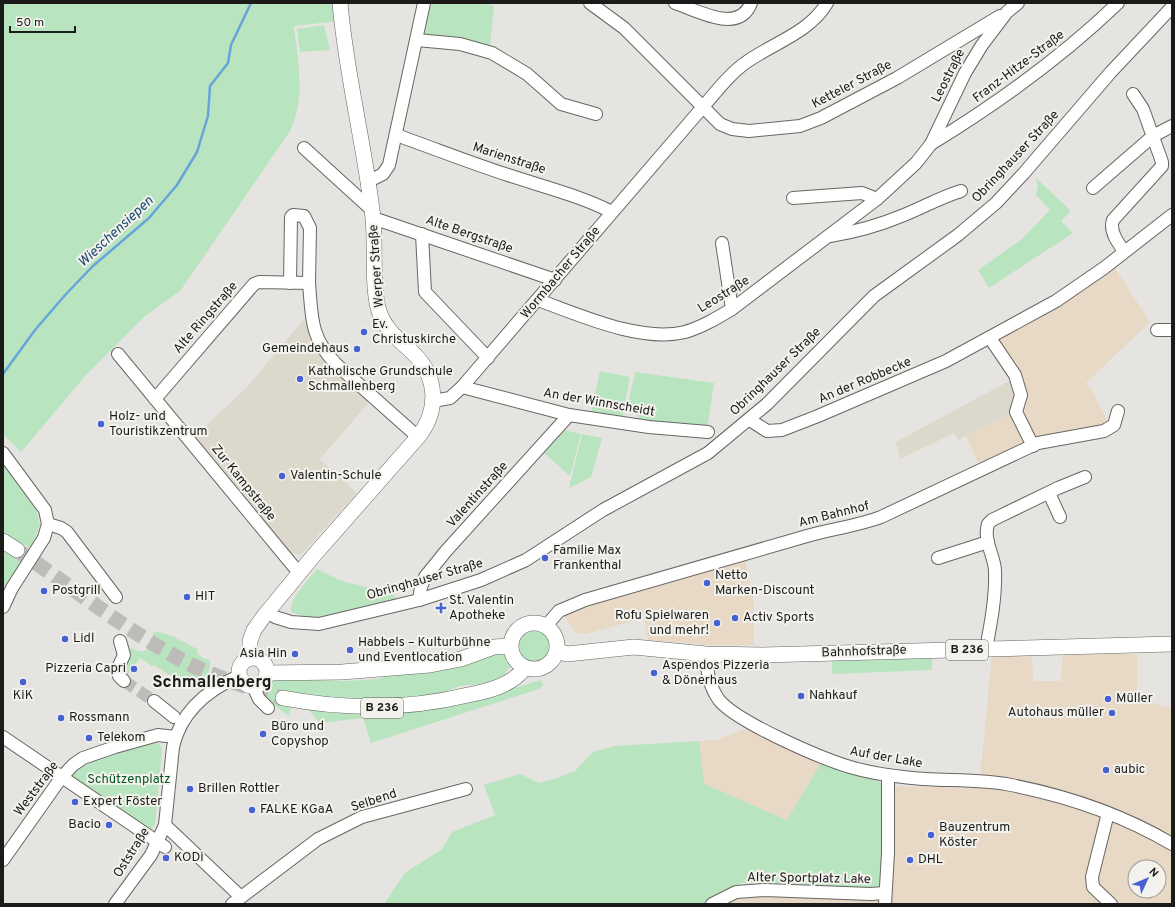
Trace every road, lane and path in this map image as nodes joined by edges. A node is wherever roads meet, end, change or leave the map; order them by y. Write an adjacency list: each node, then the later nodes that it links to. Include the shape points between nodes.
1 (340, 3): 20 (main road, Werper Straße, via 343,38)
2 (424, 3): 11 (street)
3 (590, 3): 13 (street, Ketteler Straße, via 618,23 693,96)
4 (676, 3): 5 (street, via 728,20 741,17)
5 (751, 3)
6 (827, 3): 13 (street, Wormbacher Straße, via 799,32 737,69)
7 (1018, 3): 10 (street, Leostraße)
8 (1118, 3): 18 (street, Franz-Hitze-Straße, via 1025,83 972,120)
9 (1172, 6): 47 (street, Obringhauser Straße, via 996,203 958,235 874,296)
10 (1007, 12): 13 (street, Ketteler Straße, via 843,108 800,126 749,131 732,129 720,124); 18 (street, Leostraße, via 965,73)
11 (417, 40): 14 (street, via 460,44 492,53 527,74 561,104); 16 (street)
12 (1133, 94): 17 (street, via 1144,109)
13 (702, 108): 25 (street, Wormbacher Straße)
14 (596, 114)
15 (1172, 126): 17 (street)
16 (396, 135): 20 (street, via 387,170); 25 (street, Marienstraße, via 509,175 549,186)
17 (1153, 136): 21 (street); 31 (street, via 1162,166 1116,216 1112,224 1114,234)
18 (931, 144): 24 (street, Leostraße, via 901,178)
19 (304, 148): 26 (street, Werper Straße)
20 (367, 182): 26 (main road, Werper Straße)
21 (1093, 188)
22 (961, 191): 29 (street, via 857,232)
23 (793, 198): 24 (street, via 862,193)
24 (877, 199): 29 (street, Leostraße)
25 (612, 212): 32 (street, Wormbacher Straße)
26 (372, 214): 28 (street, Alte Bergstraße); 44 (main road, Werper Straße, via 377,295 381,315 390,330 421,362 430,381)
27 (1172, 215): 31 (street, An der Robbecke)
28 (422, 234): 32 (street, Alte Bergstraße); 41 (street, via 425,292)
29 (829, 236): 36 (street, Leostraße)
30 (722, 243): 36 (street)
31 (1124, 251): 39 (street, An der Robbecke, via 1056,301)
32 (555, 280): 35 (street, Wormbacher Straße)
33 (290, 283): 34 (street, Alte Ringstraße); 34 (street, via 293,215 304,216 310,226); 43 (street, Alte Ringstraße, via 254,284)
34 (309, 283): 49 (street, via 313,327 326,353)
35 (538, 300): 36 (street, Leostraße, via 617,327 648,334 686,332); 41 (street, Wormbacher Straße)
36 (732, 309)
37 (1157, 330): 38 (street)
38 (1172, 330)
39 (990, 338): 47 (street, An der Robbecke, via 946,362 782,430 767,431); 50 (street, via 1015,375 1021,395 1016,412)
40 (118, 354): 43 (street, Zur Kampstraße)
41 (488, 358): 42 (street, Wormbacher Straße)
42 (462, 387): 44 (street, Wormbacher Straße, via 450,398); 46 (street, An der Winnscheidt)
43 (155, 399): 60 (street, Zur Kampstraße)
44 (433, 401): 49 (main road, via 429,422)
45 (1118, 411): 50 (street, Am Bahnhof, via 1114,425 1104,431)
46 (569, 415): 48 (street, An der Winnscheidt, via 649,427); 62 (street, Valentinstraße, via 446,551 425,577)
47 (750, 420): 62 (street, Obringhauser Straße, via 708,453 603,510 526,560 481,580)
48 (708, 432)
49 (418, 437): 60 (main road)
50 (1032, 446): 65 (street, Am Bahnhof, via 874,520 807,536 585,600 559,611)
51 (3, 453): 55 (street, via 45,510)
52 (1085, 477): 53 (street)
53 (1049, 493): 54 (street); 57 (street, via 992,520 987,529)
54 (1060, 517)
55 (48, 524): 61 (street, via 65,530); 63 (street, via 44,538)
56 (3, 541): 58 (main road)
57 (988, 542): 59 (street); 69 (street, via 995,568 993,607)
58 (17, 550)
59 (938, 558)
60 (299, 573): 64 (main road)
61 (116, 597)
62 (419, 600): 64 (street, Obringhauser Straße, via 313,624 291,622)
63 (3, 607)
64 (267, 612): 72 (main road, via 254,630)
65 (546, 626): 68 (main road, via 537,623 524,625 514,634); 70 (main road, via 555,637)
66 (120, 641): 76 (street, via 124,655 117,672)
67 (1172, 644): 69 (main road, Bahnhofstraße / B 236)
68 (510, 646): 73 (main road, via 514,659); 74 (main road, via 494,647 461,659 430,665 342,672)
69 (986, 649): 71 (main road, Bahnhofstraße / B 236)
70 (557, 651): 71 (main road, Bahnhofstraße / B 236, via 567,654 634,647); 73 (main road, via 545,667)
71 (706, 654): 84 (street, Auf der Lake, via 712,688 720,700 738,716 834,762)
72 (250, 658): 74 (main road, via 262,661); 75 (main road, via 239,666)
73 (524, 668): 78 (main road, B 236, via 516,677 498,687 417,705 354,708)
74 (267, 673): 77 (main road, via 261,684)
75 (239, 676): 77 (main road, via 244,684); 83 (street, Oststraße, via 215,688 193,706)
76 (124, 681)
77 (253, 686): 80 (street, via 259,699)
78 (283, 698)
79 (154, 701): 81 (street)
80 (268, 708)
81 (174, 717)
82 (3, 737): 85 (street)
83 (175, 737): 85 (street, Weststraße, via 158,735 101,750 83,758); 88 (street, Oststraße)
84 (888, 775): 87 (street, Auf der Lake, via 1010,784); 92 (street)
85 (61, 778): 90 (street); 91 (street, Weststraße)
86 (466, 789): 93 (street, Selbend, via 362,817 314,841)
87 (1108, 813): 89 (street, Auf der Lake, via 1142,827); 96 (street, via 1092,877 1093,887)
88 (166, 825): 90 (street, Oststraße); 93 (street, Selbend)
89 (1172, 844)
90 (161, 845): 94 (street, Oststraße)
91 (3, 860)
92 (885, 899): 95 (street, Alter Sportplatz Lake, via 871,894 765,890 736,892)
93 (236, 900)
94 (115, 904)
95 (712, 904)
96 (1111, 904)

